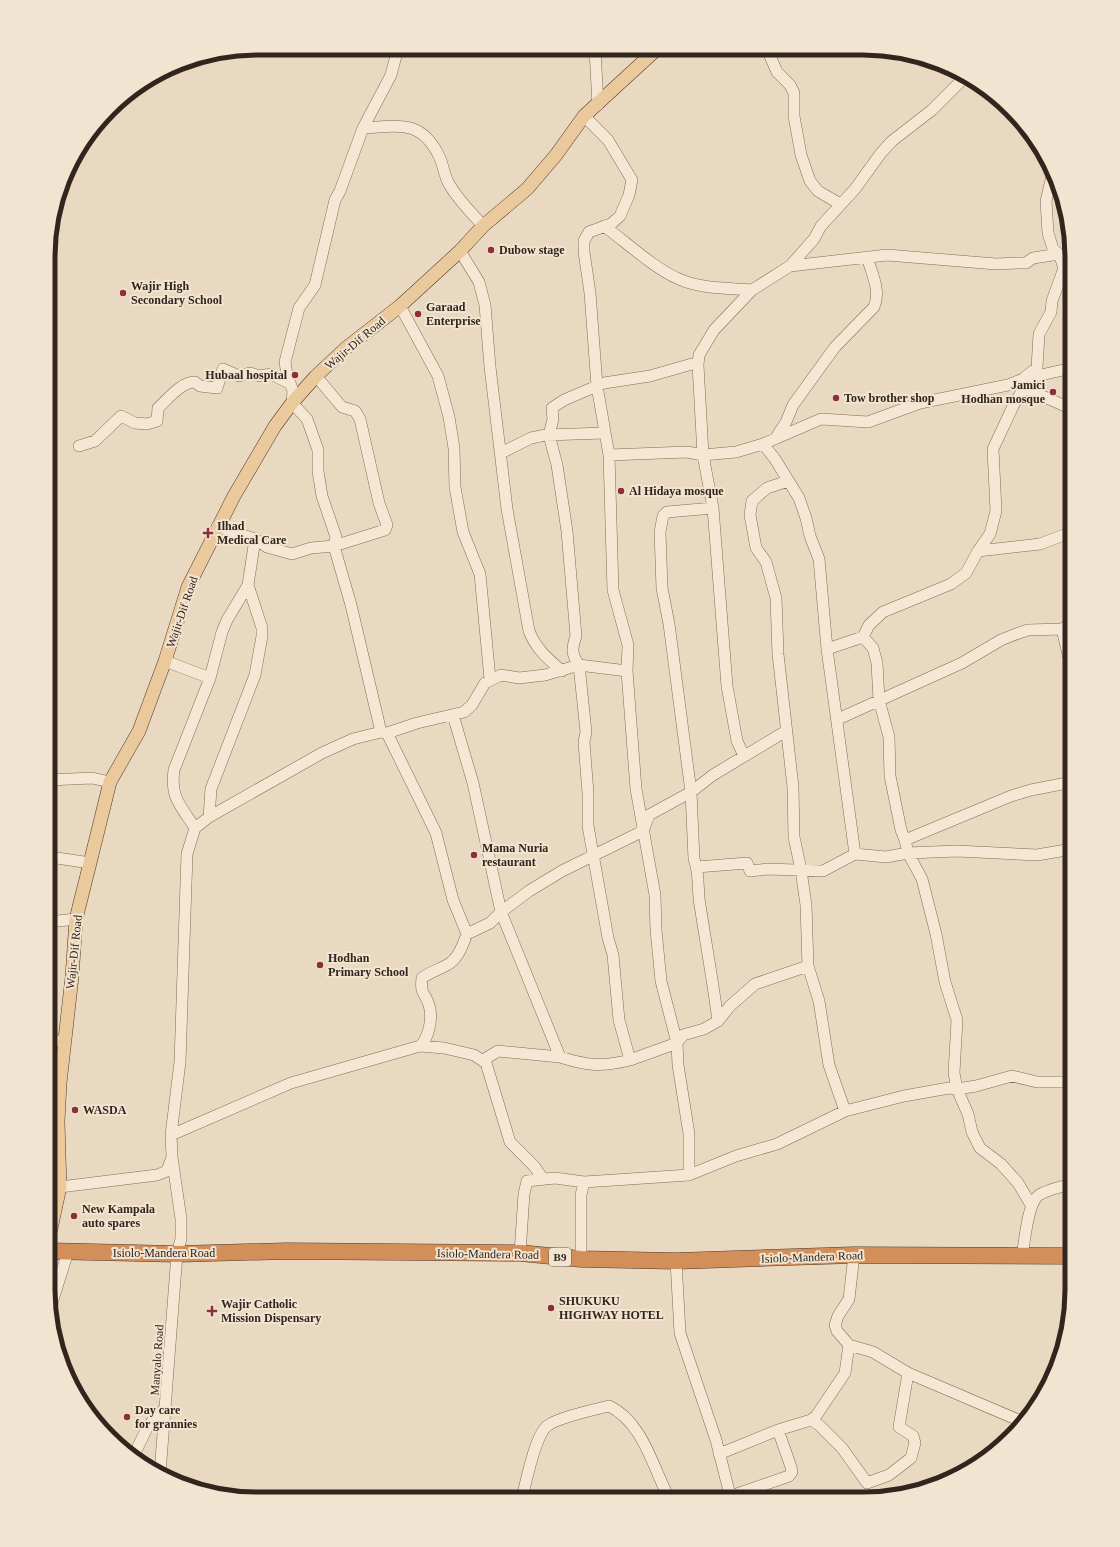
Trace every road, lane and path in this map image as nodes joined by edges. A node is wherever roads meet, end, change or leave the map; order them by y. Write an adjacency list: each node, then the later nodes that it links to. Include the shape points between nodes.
1 (396, 55): 8 (street, via 391,75)
2 (595, 55): 6 (street)
3 (651, 55): 6 (main road, Wajir-Dif Road)
4 (769, 55): 10 (street, via 777,72 794,93 794,116 800,155 810,181 818,191)
5 (961, 81): 10 (street, via 932,110 892,141 856,189)
6 (598, 105): 7 (main road, Wajir-Dif Road)
7 (584, 116): 11 (main road, Wajir-Dif Road, via 527,189); 12 (street, via 608,140 632,180 629,196 620,216 611,224)
8 (363, 128): 11 (street, via 405,127 421,131 431,141 440,158 448,183); 22 (street, via 340,191 334,200 315,285 299,308 285,362)
9 (1051, 182): 14 (street, via 1046,201 1046,217 1053,249)
10 (840, 204): 16 (street)
11 (483, 226): 13 (main road, Wajir-Dif Road)
12 (604, 226): 17 (street, via 679,279 703,286); 24 (street, via 589,232 584,241)
13 (460, 251): 18 (main road, Wajir-Dif Road); 32 (street, via 479,282 485,305)
14 (1059, 254): 15 (street, via 1033,258 1026,262 996,264 887,255); 23 (street, via 1064,268 1052,301 1051,312 1039,334 1037,368)
15 (867, 257): 16 (street); 29 (street, via 877,288 878,300 830,353 793,405)
16 (790, 266): 17 (street)
17 (752, 290): 19 (street, via 714,330 699,355)
18 (400, 306): 21 (main road, Wajir-Dif Road, via 346,348); 51 (street, via 438,376 449,417 462,532 480,574)
19 (698, 364): 24 (street); 34 (street)
20 (1065, 370): 23 (street)
21 (316, 376): 25 (main road, Wajir-Dif Road); 40 (street, via 342,407 355,411 360,419 379,502 387,525 385,530)
22 (289, 383): 25 (street, via 293,391); 31 (street, via 271,374 260,376 250,373 239,376 223,369 217,388 188,382 177,390 158,408 157,421 147,424 135,423 121,416 95,441)
23 (1023, 383): 26 (street); 29 (street, via 920,403 868,422 822,419); 41 (street, via 992,449 996,511 990,534)
24 (597, 386): 27 (street); 28 (street, via 552,408 553,418)
25 (292, 403): 37 (main road, Wajir-Dif Road, via 258,453); 40 (street, via 307,419 318,450 322,496 336,537)
26 (1065, 405)
27 (604, 433): 28 (street); 33 (street)
28 (549, 435): 32 (street, via 531,438); 47 (street, via 557,465 567,531 576,636 572,648 573,656)
29 (775, 439): 30 (street)
30 (763, 444): 34 (street, via 736,452); 35 (street)
31 (79, 446)
32 (501, 453): 48 (street, via 507,509 529,631 542,653)
33 (610, 455): 34 (street, via 672,452); 49 (street, via 613,590 628,644)
34 (703, 455): 36 (street)
35 (788, 482): 45 (street, via 799,498 819,559); 55 (street, via 766,488 752,501 750,515 756,548 766,562 776,598 778,654)
36 (713, 508): 57 (street, via 727,686 737,741); 61 (street, via 667,512 663,516 660,532 662,588 670,624)
37 (218, 527): 39 (street); 46 (main road, Wajir-Dif Road, via 188,586)
38 (1065, 535): 41 (street, via 1040,544)
39 (255, 539): 40 (street, via 267,547 292,554 310,548); 42 (street)
40 (334, 546): 56 (street)
41 (978, 551): 44 (street, via 961,578 923,597 883,612 869,625)
42 (248, 585): 50 (street, via 222,632); 62 (street, via 262,628 262,636 255,675 211,789)
43 (1065, 626): 52 (street, via 1028,630 1016,634 962,663)
44 (863, 637): 45 (street); 52 (street, via 873,648 877,662)
45 (827, 649): 54 (street)
46 (165, 661): 50 (street); 59 (main road, Wajir-Dif Road, via 139,731)
47 (579, 665): 48 (street); 49 (street); 69 (street, via 586,732 584,742 588,826)
48 (562, 671): 51 (street, via 519,678 501,675)
49 (627, 671): 64 (street, via 635,782)
50 (210, 678): 63 (street, via 174,770 172,785 174,795)
51 (490, 679): 53 (street, via 482,687 472,705 464,712)
52 (879, 700): 54 (street); 65 (street, via 889,737 890,776)
53 (453, 715): 56 (street); 74 (street, via 473,783)
54 (838, 719): 68 (street)
55 (786, 731): 57 (street); 73 (street, via 793,787 794,837)
56 (384, 732): 62 (street, via 353,739 322,753); 77 (street, via 436,833 453,900)
57 (744, 756): 61 (street)
58 (55, 780): 59 (street, via 92,778)
59 (110, 782): 71 (main road, Wajir-Dif Road)
60 (1065, 783): 65 (street, via 1011,796)
61 (691, 792): 64 (street, via 649,815); 72 (street, via 694,859)
62 (209, 817): 63 (street)
63 (195, 828): 91 (street, Manyalo Road, via 187,854 180,1062)
64 (643, 831): 69 (street); 82 (street, via 655,895 661,981)
65 (905, 840): 67 (street)
66 (1065, 850): 67 (street, via 1037,856 957,851)
67 (908, 853): 68 (street, via 886,857); 89 (street, via 922,879 945,982 957,1020 954,1073)
68 (855, 854): 73 (street, via 823,871)
69 (594, 857): 74 (street, via 556,875); 86 (street, via 613,955 619,1020)
70 (55, 859): 71 (street)
71 (90, 863): 75 (main road, Wajir-Dif Road)
72 (697, 867): 73 (street, via 747,863 750,871); 79 (street, via 699,903)
73 (801, 870): 78 (street, via 806,905)
74 (501, 912): 77 (street, via 490,923); 84 (street)
75 (76, 919): 76 (street); 81 (main road, Wajir-Dif Road)
76 (55, 921)
77 (467, 934): 83 (street, via 461,949 449,964 422,978 421,989 429,1004 431,1019 426,1037)
78 (808, 966): 79 (street, via 755,984 730,1006); 90 (street, via 819,1001 829,1065)
79 (718, 1021): 82 (street, via 704,1029 683,1035)
80 (55, 1041): 81 (street)
81 (65, 1041): 87 (main road, Wajir-Dif Road)
82 (677, 1043): 86 (street); 94 (street, via 689,1134)
83 (420, 1046): 85 (street, via 444,1048 474,1055); 91 (street, via 290,1083)
84 (560, 1057): 85 (street, via 498,1051); 86 (street, via 595,1066)
85 (483, 1060): 95 (street, via 488,1068 504,1129 510,1142)
86 (630, 1060)
87 (55, 1079)
88 (1065, 1082): 89 (street, via 1037,1082 1012,1076)
89 (957, 1089): 90 (street, via 949,1088 904,1096); 99 (street, via 980,1148 1001,1164 1018,1183)
90 (845, 1111): 94 (street, via 777,1144 736,1156)
91 (171, 1135): 93 (street, Manyalo Road)
92 (55, 1142): 98 (main road, Wajir-Dif Road)
93 (172, 1157): 98 (street, via 167,1171 157,1175); 104 (street, Manyalo Road, via 181,1219 181,1239)
94 (689, 1175): 96 (street)
95 (543, 1179): 96 (street); 103 (street, via 528,1181 524,1194)
96 (584, 1182): 108 (street, via 581,1195)
97 (1065, 1186): 99 (street, via 1037,1196)
98 (60, 1188): 100 (main road, Wajir-Dif Road)
99 (1031, 1205): 106 (street)
100 (55, 1210)
101 (55, 1252): 102 (highway, Isiolo-Mandera Road / B9)
102 (68, 1252): 104 (highway, Isiolo-Mandera Road / B9); 110 (street)
103 (520, 1253): 104 (highway, Isiolo-Mandera Road / B9, via 287,1251); 108 (highway, Isiolo-Mandera Road / B9)
104 (177, 1254): 113 (street, Manyalo Road)
105 (854, 1255): 106 (highway, Isiolo-Mandera Road / B9); 109 (highway, Isiolo-Mandera Road / B9); 111 (street, via 849,1299 838,1316 836,1325 836,1331)
106 (1022, 1256): 107 (highway, Isiolo-Mandera Road / B9)
107 (1065, 1256)
108 (581, 1259): 109 (highway, Isiolo-Mandera Road / B9)
109 (676, 1262): 118 (street, via 680,1333)
110 (55, 1293)
111 (849, 1345): 112 (street, via 873,1352); 114 (street, via 845,1373)
112 (908, 1373): 114 (street, via 899,1427 913,1436 915,1443 911,1458 889,1474 867,1483 842,1448 820,1425); 115 (street)
113 (166, 1407): 117 (street, Manyalo Road, via 148,1426); 119 (street)
114 (811, 1420): 116 (street)
115 (1018, 1420)
116 (778, 1430): 118 (street); 123 (street, via 792,1472 789,1476)
117 (136, 1451)
118 (719, 1454): 122 (street)
119 (161, 1467)
120 (524, 1492): 121 (street, via 535,1448 547,1426 608,1406 626,1419 640,1436)
121 (666, 1492)
122 (730, 1492)
123 (745, 1492)

